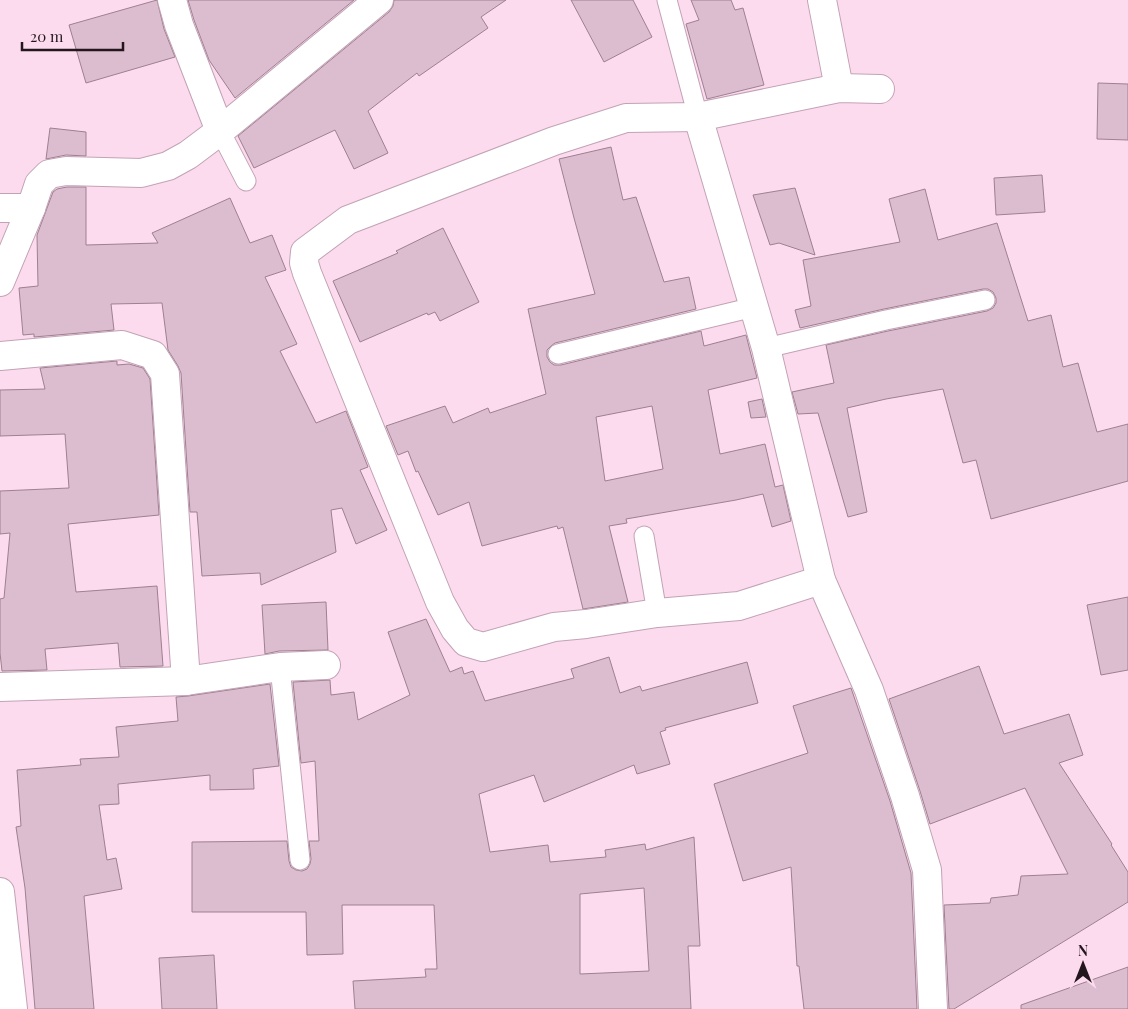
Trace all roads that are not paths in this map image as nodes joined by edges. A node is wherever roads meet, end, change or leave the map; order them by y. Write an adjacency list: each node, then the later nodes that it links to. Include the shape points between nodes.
1 (172, 0): 8 (street)
2 (379, 0): 8 (street)
3 (666, 0): 7 (lane)
4 (822, 0): 5 (street)
5 (839, 88): 6 (street); 7 (street)
6 (880, 89)
7 (698, 117): 14 (street); 20 (street, via 626,118 554,141 348,220 306,252 304,262 440,602 466,642 483,647 554,627)
8 (220, 131): 9 (lane); 11 (street, via 168,166 141,172 66,171 49,174 40,184)
9 (246, 181)
10 (0, 208): 11 (street)
11 (31, 208): 12 (street)
12 (0, 282)
13 (985, 300): 15 (lane)
14 (754, 307): 15 (street); 16 (lane)
15 (766, 348): 19 (street)
16 (558, 354)
17 (0, 356): 23 (street, via 122,345 153,355 165,374)
18 (644, 536): 20 (lane)
19 (821, 580): 20 (street, via 739,606); 28 (street, via 869,690 927,870)
20 (657, 613)
21 (326, 665): 22 (street)
22 (280, 667): 23 (street); 25 (lane)
23 (186, 681): 24 (street)
24 (0, 687)
25 (300, 860)
26 (0, 892): 27 (street)
27 (14, 1009)
28 (933, 1009)

